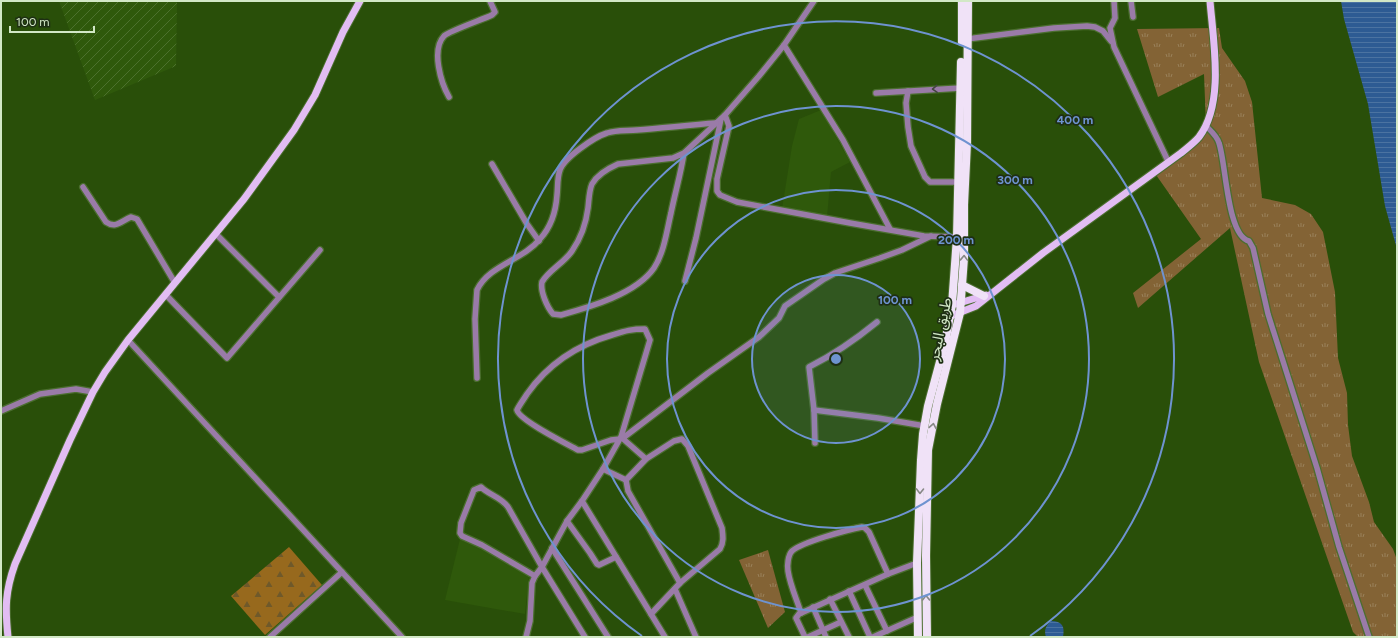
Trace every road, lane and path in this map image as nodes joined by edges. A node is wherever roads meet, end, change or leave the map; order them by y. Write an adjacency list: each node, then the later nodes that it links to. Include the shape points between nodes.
1 (360, 1): 26 (main road, via 308,108)
2 (490, 1): 16 (street, via 495,12 492,15 445,35 440,44 437,56 439,68)
3 (814, 1): 11 (street)
4 (962, 1): 13 (highway, طريق البحر)
5 (968, 1): 10 (highway, طريق البحر)
6 (1114, 1): 12 (street, via 1115,18 1110,28)
7 (1131, 1): 9 (street)
8 (1210, 1): 19 (main road, via 1216,84)
9 (1133, 17)
10 (967, 39): 12 (street, via 1087,26 1104,31); 33 (highway, طريق البحر, one-way to 10, via 967,143)
11 (784, 45): 17 (street); 25 (street, via 843,140)
12 (1114, 47): 21 (street)
13 (961, 88): 14 (street, one-way to 14); 23 (highway, طريق البحر)
14 (908, 91): 15 (street); 23 (street, via 906,103 911,146 925,177 930,182)
15 (876, 93)
16 (449, 97)
17 (725, 115): 18 (street); 25 (street, via 729,126 717,179 717,191 720,195 737,202)
18 (718, 121): 20 (street); 29 (street, via 607,133 586,145 561,168 555,210 547,230); 31 (street, via 698,231)
19 (1206, 126): 21 (main road, via 1200,137); 90 (street, via 1219,142 1236,227 1241,237 1249,241 1253,248 1268,314)
20 (684, 153): 20 (street, via 673,158 618,164 595,180 590,189 581,236 562,263 542,282 541,286 553,314 560,315 603,302 642,280 652,270 664,242)
21 (1168, 161): 35 (main road)
22 (492, 164): 29 (street)
23 (959, 182): 28 (highway, طريق البحر)
24 (83, 187): 32 (street, via 106,222 111,225 114,226 131,217 137,219)
25 (890, 229): 27 (street)
26 (216, 234): 32 (main road); 36 (street)
27 (931, 236): 28 (street); 48 (street, via 895,253 835,272 824,279 784,306 779,318 760,337)
28 (957, 237): 38 (highway, طريق البحر)
29 (539, 241): 43 (street, via 491,274 477,290)
30 (320, 250): 36 (street)
31 (685, 281)
32 (175, 283): 34 (main road)
33 (962, 285): 35 (highway); 37 (highway, طريق البحر)
34 (166, 295): 36 (street, via 227,358); 42 (main road)
35 (986, 295): 37 (main road); 39 (main road, via 976,306)
36 (279, 297)
37 (961, 303): 38 (main road); 39 (highway, طريق البحر)
38 (952, 305): 40 (highway, طريق البحر)
39 (960, 313): 40 (main road); 89 (highway, طريق البحر, one-way to 39, via 928,450)
40 (951, 316): 47 (highway, طريق البحر)
41 (877, 322): 45 (street, via 829,357 809,367)
42 (128, 340): 44 (main road); 59 (street)
43 (477, 378)
44 (94, 392): 46 (street, via 76,389 40,394); 74 (main road, via 15,564 6,602)
45 (814, 410): 47 (street); 49 (street)
46 (1, 411)
47 (925, 426): 57 (highway, طريق البحر, one-way to 57, via 921,460)
48 (621, 438): 48 (street, via 650,340 645,329 632,329 602,338 572,351 539,378 518,410 522,417 578,450); 50 (street); 51 (street)
49 (816, 443)
50 (646, 459): 52 (street); 62 (street, via 674,441 680,439 685,442 722,528 724,538 720,549)
51 (603, 468): 52 (street); 53 (street)
52 (626, 480): 62 (street, via 628,491)
53 (582, 501): 54 (street); 56 (street)
54 (567, 521): 55 (street); 56 (street, via 597,564)
55 (552, 548): 58 (street); 79 (street)
56 (616, 556): 69 (street)
57 (917, 563): 60 (street); 70 (highway, طريق البحر)
58 (542, 567): 61 (street); 61 (street, via 505,503 481,487 474,490 461,523 462,536); 78 (street)
59 (342, 572): 75 (street); 76 (street)
60 (888, 574): 63 (street); 68 (street, via 869,532 862,526 798,547 791,552 788,571)
61 (535, 576): 77 (street)
62 (680, 583): 64 (street)
63 (865, 585): 65 (street); 73 (street)
64 (675, 589): 69 (street); 81 (street)
65 (849, 591): 66 (street); 86 (street)
66 (830, 599): 67 (street); 71 (street)
67 (813, 607): 68 (street); 72 (street)
68 (801, 613): 82 (street, via 796,618)
69 (651, 614): 80 (street)
70 (918, 617): 73 (street); 88 (highway, طريق البحر)
71 (841, 622): 72 (street); 85 (street)
72 (823, 630): 83 (street); 84 (street)
73 (887, 631): 87 (street)
74 (8, 637)
75 (270, 637)
76 (402, 637)
77 (526, 637)
78 (585, 637)
79 (608, 637)
80 (664, 637)
81 (696, 637)
82 (805, 637)
83 (808, 637)
84 (826, 637)
85 (849, 637)
86 (870, 637)
87 (873, 637)
88 (918, 637)
89 (927, 637)
90 (1369, 637)

